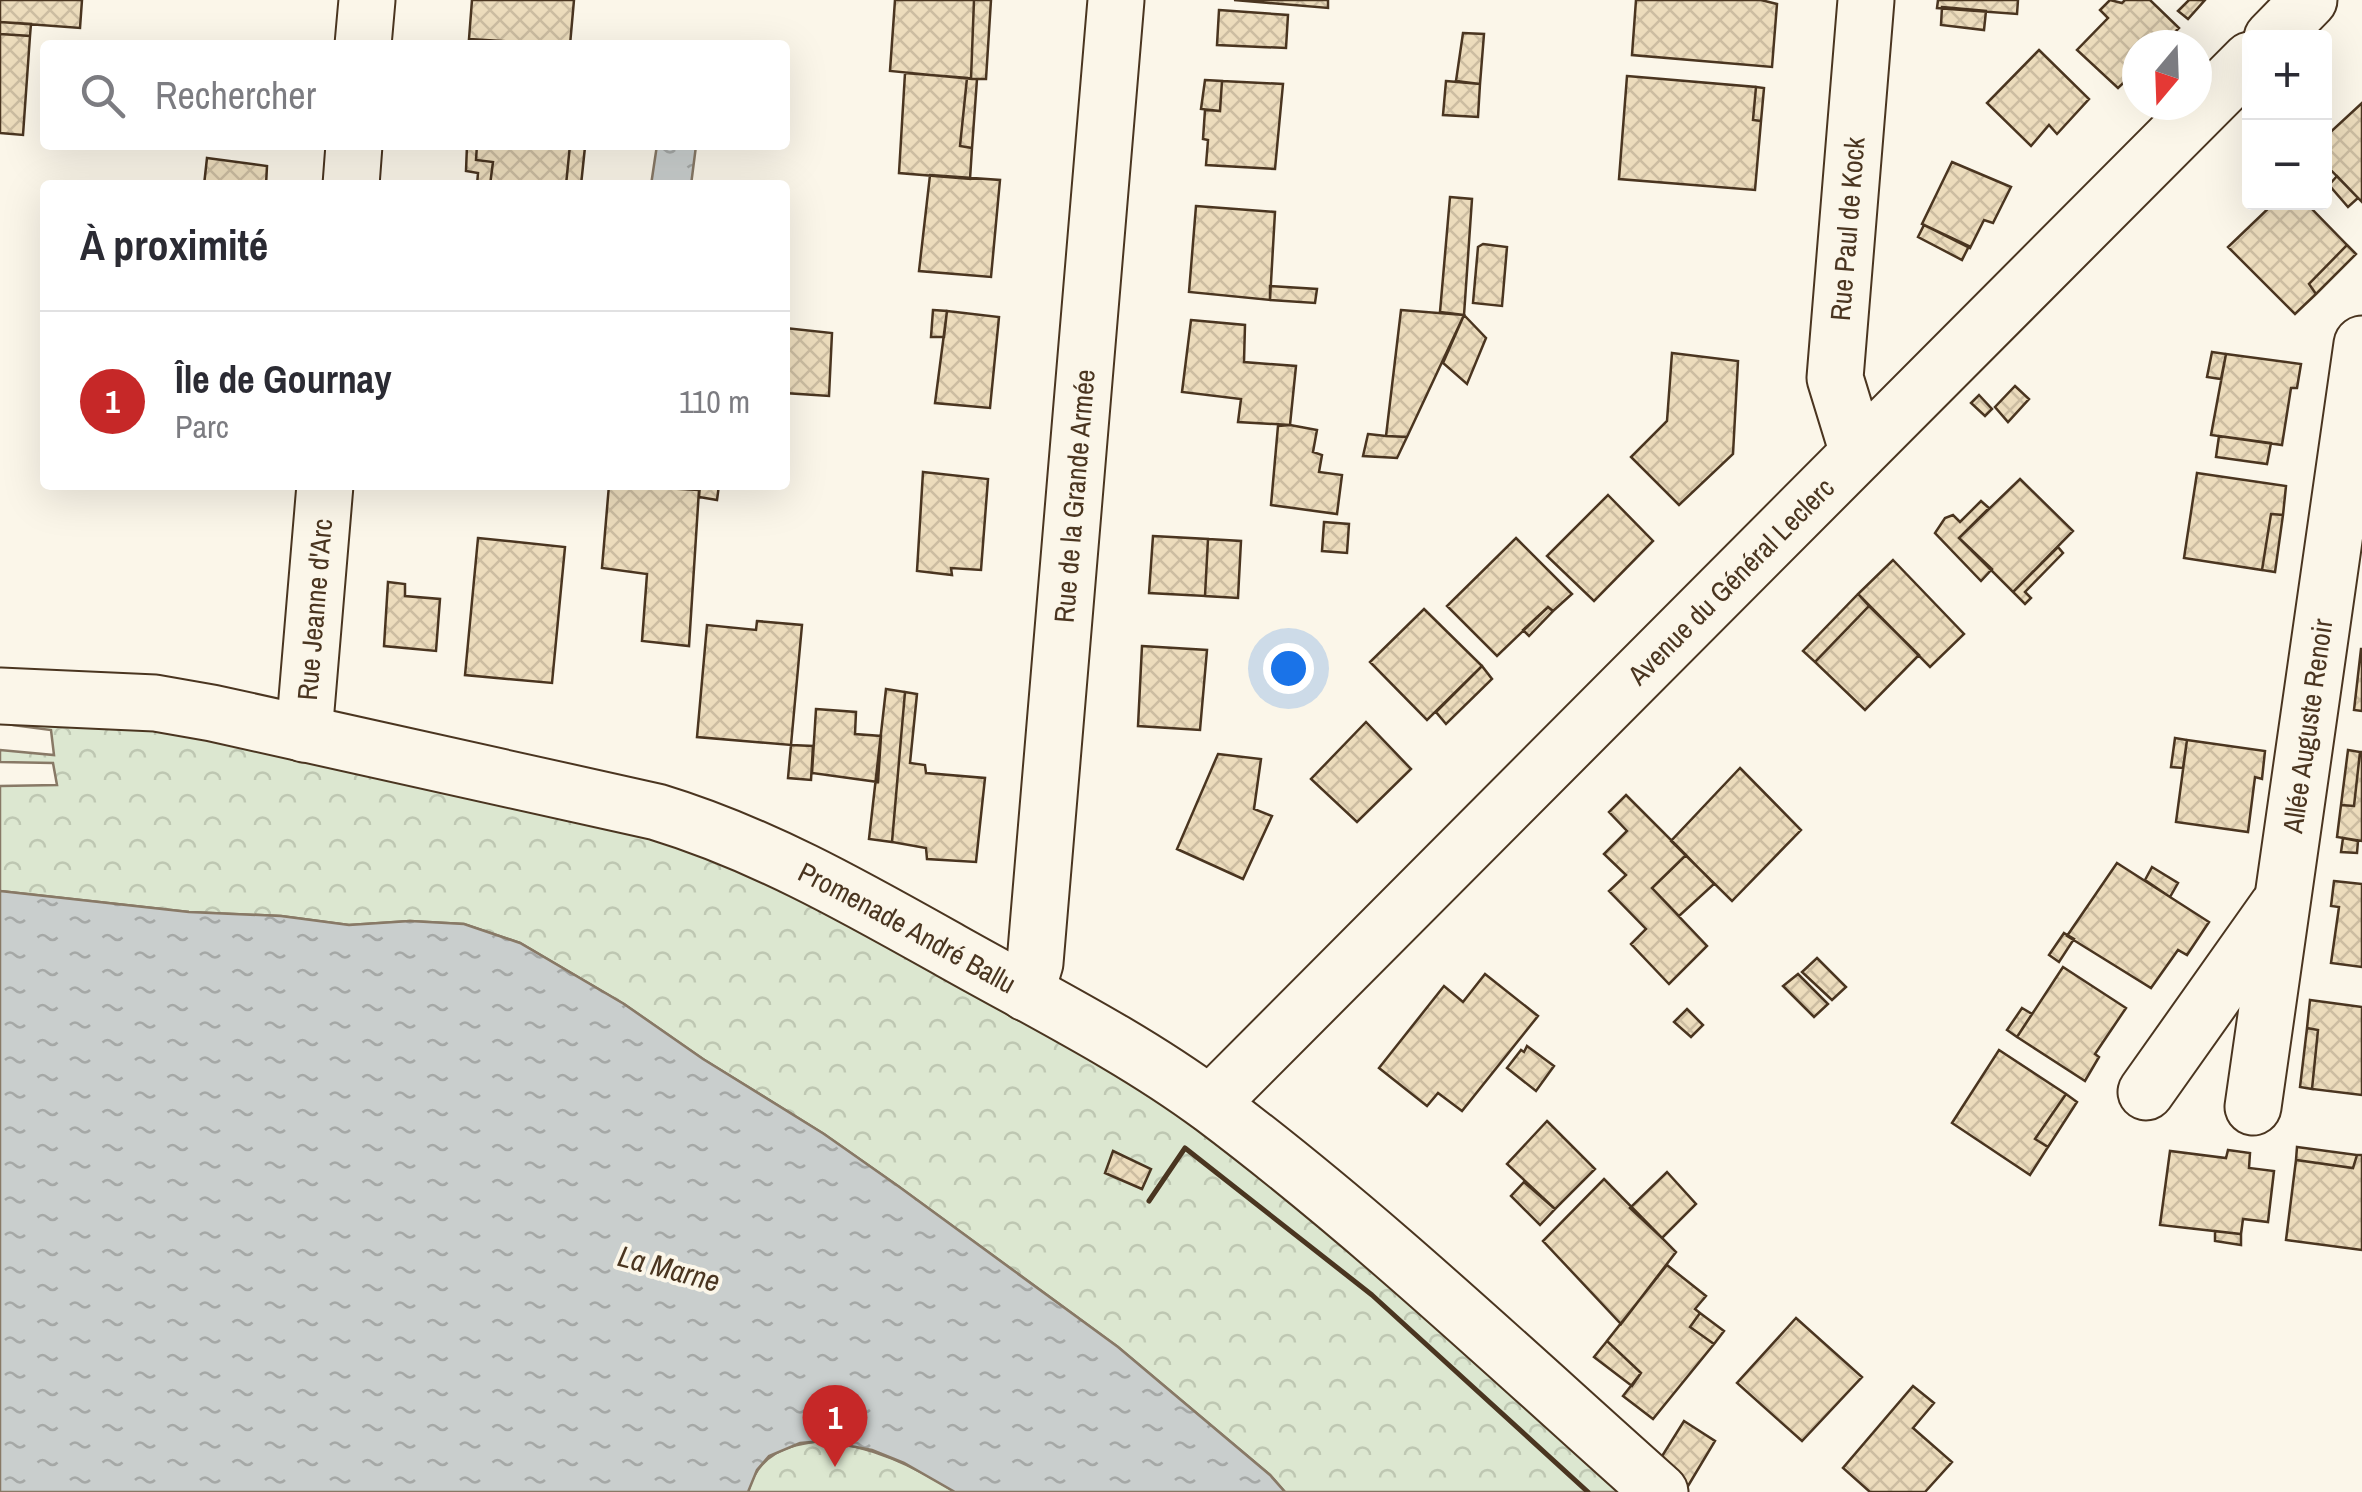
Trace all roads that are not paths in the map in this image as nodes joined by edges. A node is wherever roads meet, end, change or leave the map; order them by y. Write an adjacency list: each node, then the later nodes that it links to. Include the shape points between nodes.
1 (367, 0): 6 (street)
2 (1116, 0): 16 (street, Rue de la Grande Armée, via 1035,963)
3 (1866, 0): 11 (street, Rue Paul de Kock, via 1834,378)
4 (2309, 0): 5 (street)
5 (2280, 30)
6 (363, 40)
7 (2242, 68): 11 (street, Avenue du Général Leclerc)
8 (354, 150): 9 (street)
9 (351, 180)
10 (2362, 344): 15 (street, Allée Auguste Renoir)
11 (1858, 453): 18 (street, Avenue du Général Leclerc)
12 (325, 490): 14 (street, Rue Jeanne d'Arc)
13 (0, 696): 14 (street, Promenade André Ballu, via 155,703)
14 (304, 734): 16 (street, Promenade André Ballu, via 710,828 825,881)
15 (2284, 896): 17 (street); 19 (street, Allée Auguste Renoir)
16 (1026, 993): 18 (street, Promenade André Ballu)
17 (2146, 1092)
18 (1210, 1104): 20 (street, Promenade André Ballu, via 1431,1286)
19 (2253, 1107)
20 (1660, 1492)

